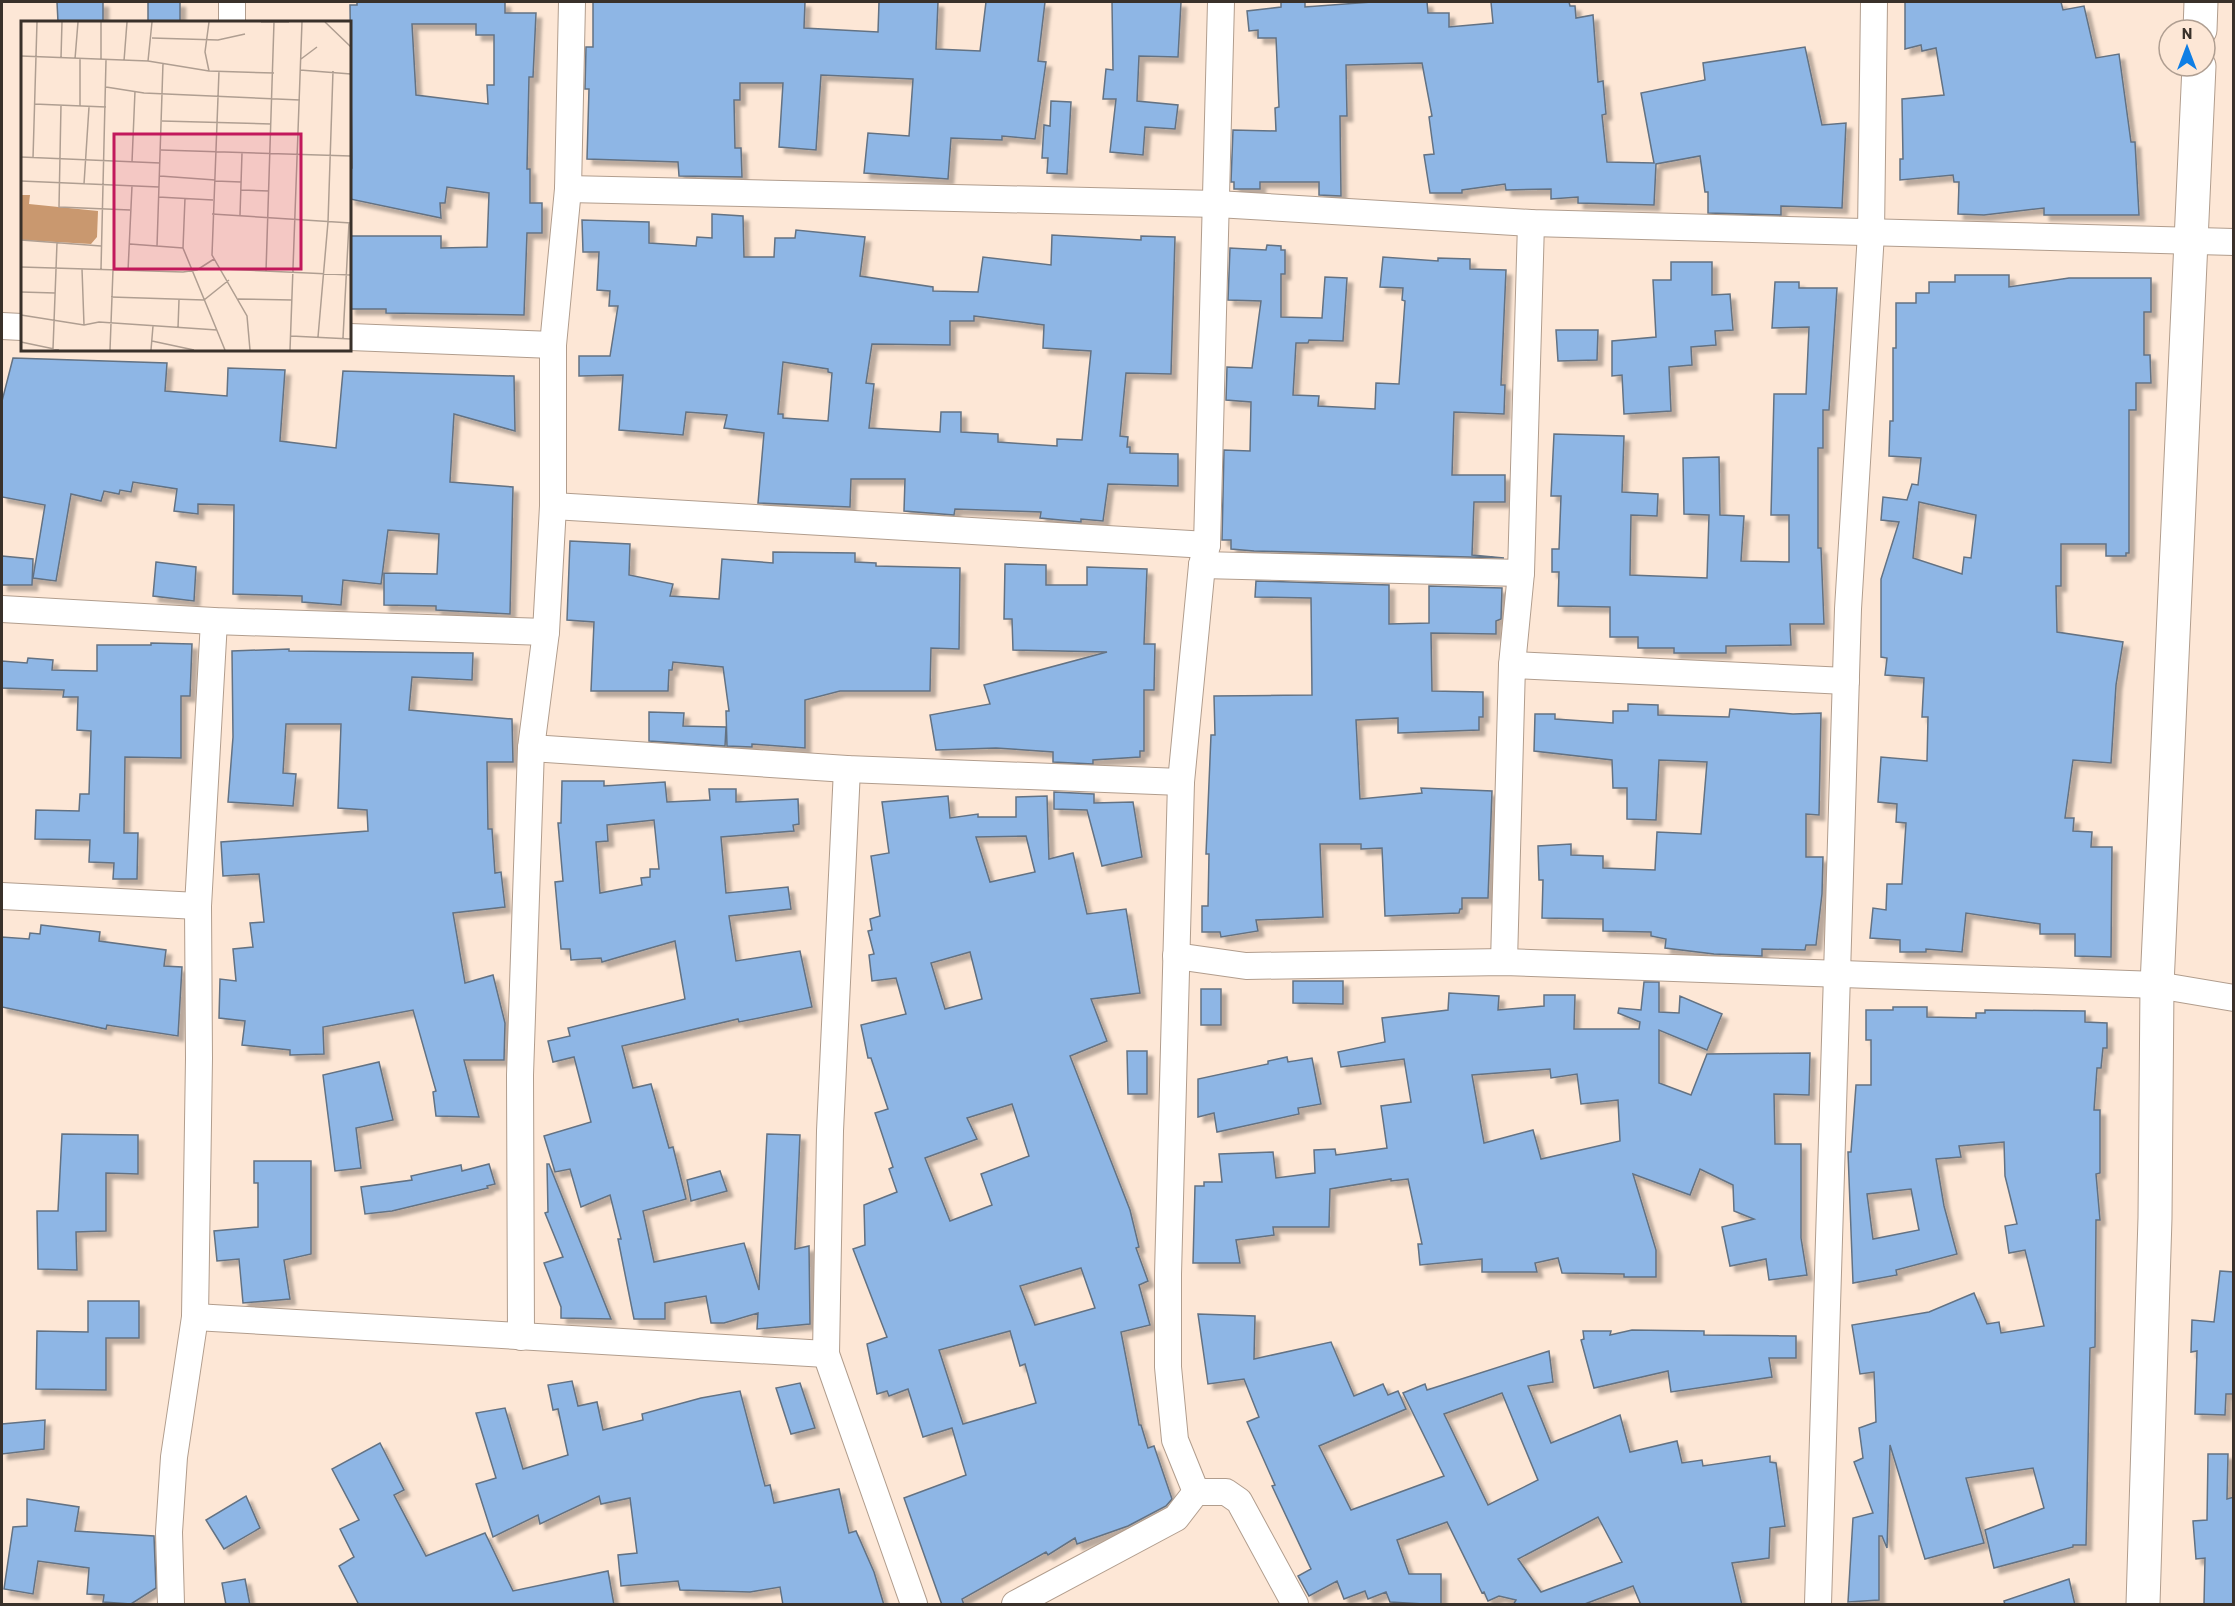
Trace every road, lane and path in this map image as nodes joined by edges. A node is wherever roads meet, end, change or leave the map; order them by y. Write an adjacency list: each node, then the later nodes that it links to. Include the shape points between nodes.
1 (232, 2): 7 (street)
2 (572, 2): 9 (street)
3 (1221, 2): 10 (street)
4 (1874, 2): 12 (street)
5 (2201, 2): 6 (street)
6 (2200, 18)
7 (232, 21)
8 (2199, 78): 13 (street)
9 (568, 189): 10 (street); 18 (street)
10 (1217, 204): 11 (street); 20 (street)
11 (1531, 223): 12 (street); 21 (street)
12 (1871, 233): 13 (street); 26 (street)
13 (2192, 242): 14 (street); 35 (street)
14 (2234, 242)
15 (2, 326): 16 (street)
16 (21, 327)
17 (351, 338): 18 (street)
18 (553, 345): 19 (street)
19 (553, 506): 20 (street); 24 (street)
20 (1205, 555): 21 (street); 29 (street)
21 (1521, 573): 25 (street)
22 (2, 609): 23 (street)
23 (214, 621): 24 (street); 31 (street)
24 (546, 632): 27 (street)
25 (1512, 665): 26 (street); 33 (street)
26 (1845, 681): 34 (street)
27 (531, 748): 28 (street); 38 (street, via 520,1075)
28 (847, 770): 29 (street); 39 (street, via 830,1131)
29 (1181, 782): 32 (street)
30 (2, 896): 31 (street)
31 (198, 906): 37 (street)
32 (1176, 956): 33 (street, via 1246,966); 40 (street, via 1168,1367 1176,1440)
33 (1504, 962): 34 (street)
34 (1837, 974): 35 (street); 45 (street)
35 (2157, 985): 36 (street); 46 (street, via 2155,1218)
36 (2234, 998)
37 (195, 1317): 38 (street); 41 (street, via 174,1457 169,1532)
38 (521, 1337): 39 (street)
39 (826, 1354): 42 (street)
40 (1196, 1492): 43 (street, via 1176,1518); 44 (street, via 1226,1492 1239,1501)
41 (171, 1605)
42 (914, 1605)
43 (1015, 1605)
44 (1295, 1605)
45 (1818, 1605)
46 (2143, 1605)

